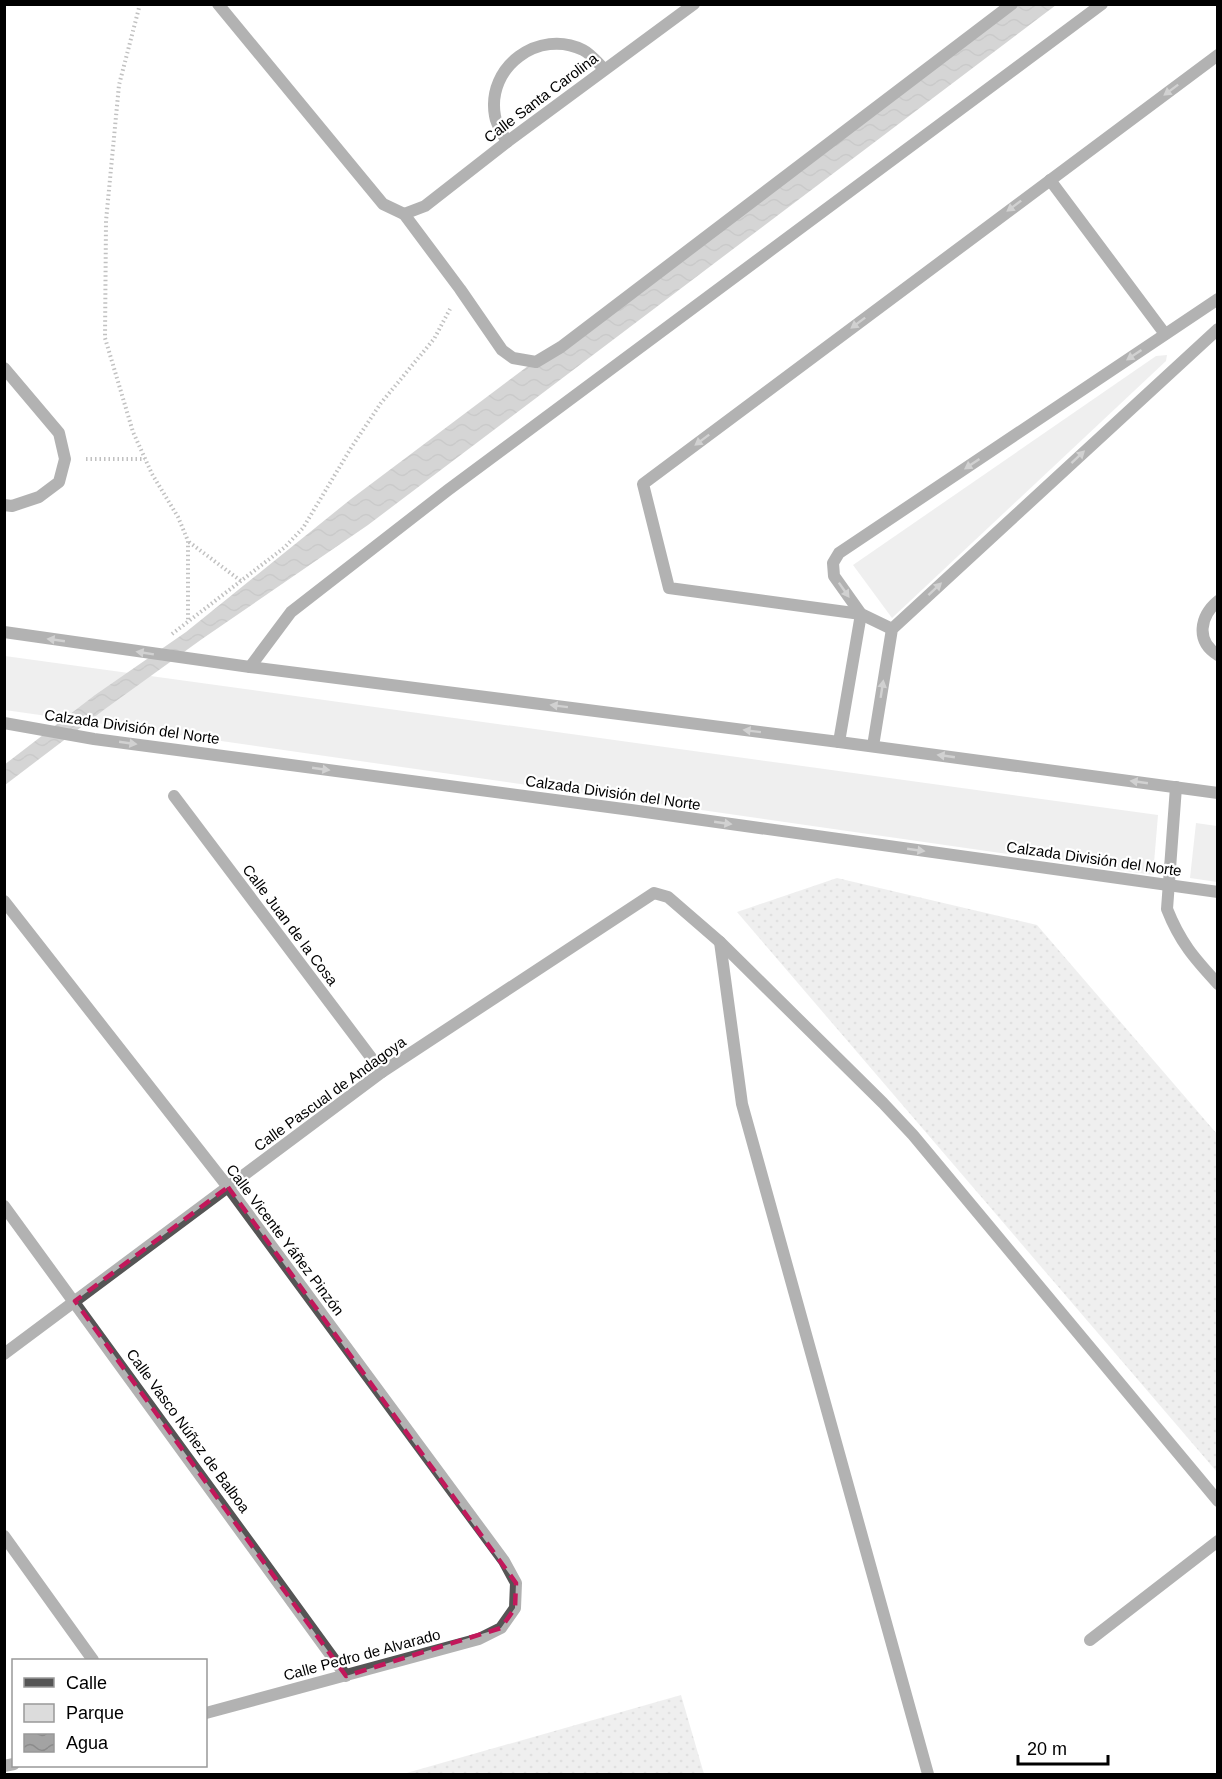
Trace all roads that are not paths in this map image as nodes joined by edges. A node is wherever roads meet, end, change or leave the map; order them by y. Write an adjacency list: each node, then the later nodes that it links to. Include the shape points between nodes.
1 (218, 4): 9 (street, via 383,204)
2 (694, 4): 6 (street, Calle Santa Carolina)
3 (1012, 4): 9 (street, via 561,347 536,362 513,358 502,350)
4 (1102, 4): 20 (street, via 429,504 291,612)
5 (1218, 55): 8 (street, one-way to 8)
6 (604, 69): 7 (street, Calle Santa Carolina); 7 (street, via 584,51 558,43 530,48 508,65 495,89 495,117)
7 (507, 142): 9 (street, Calle Santa Carolina, via 425,206)
8 (1050, 180): 12 (street); 16 (street, one-way to 16, via 643,484 669,588)
9 (404, 214)
10 (1218, 299): 12 (street)
11 (1218, 328): 17 (street, one-way to 11)
12 (1166, 334): 16 (street, one-way to 16, via 839,553 833,563 834,576)
13 (4, 368): 14 (street, via 59,433 65,459 60,482 39,497)
14 (4, 505)
15 (1218, 601): 19 (street, via 1203,620 1203,637)
16 (861, 614): 17 (street); 22 (street)
17 (892, 629): 23 (street, one-way to 17)
18 (4, 632): 20 (street, one-way to 18)
19 (1218, 655)
20 (250, 667): 22 (street, one-way to 20)
21 (4, 723): 27 (street, Calzada División del Norte, one-way to 27)
22 (839, 742): 23 (street)
23 (873, 747): 24 (street, one-way to 23)
24 (1176, 787): 25 (street); 27 (street)
25 (1218, 793)
26 (174, 796): 32 (street, Calle Juan de la Cosa)
27 (1167, 885): 28 (street, Calzada División del Norte); 31 (street, via 1167,909 1174,928)
28 (1218, 892)
29 (4, 902): 33 (street, Calle Vicente Yáñez Pinzón)
30 (720, 942): 32 (street, Calle Pascual de Andagoya, via 668,897 654,893); 37 (street, via 913,1135); 45 (street, via 742,1104)
31 (1218, 984)
32 (382, 1072): 33 (street, Calle Pascual de Andagoya)
33 (228, 1187): 35 (street, Calle Pascual de Andagoya); 40 (street, Calle Vicente Yáñez Pinzón, via 504,1561 516,1583)
34 (4, 1206): 35 (street, Calle Vasco Núñez de Balboa)
35 (75, 1301): 36 (street, Calle Pascual de Andagoya); 43 (street, Calle Vasco Núñez de Balboa)
36 (4, 1354)
37 (1218, 1501)
38 (4, 1536): 42 (street)
39 (1218, 1541): 41 (street)
40 (515, 1608): 43 (street, Calle Pedro de Alvarado, via 501,1628 479,1639)
41 (1090, 1640)
42 (92, 1659)
43 (346, 1676): 44 (street, Calle Pedro de Alvarado)
44 (207, 1713)
45 (928, 1774)

